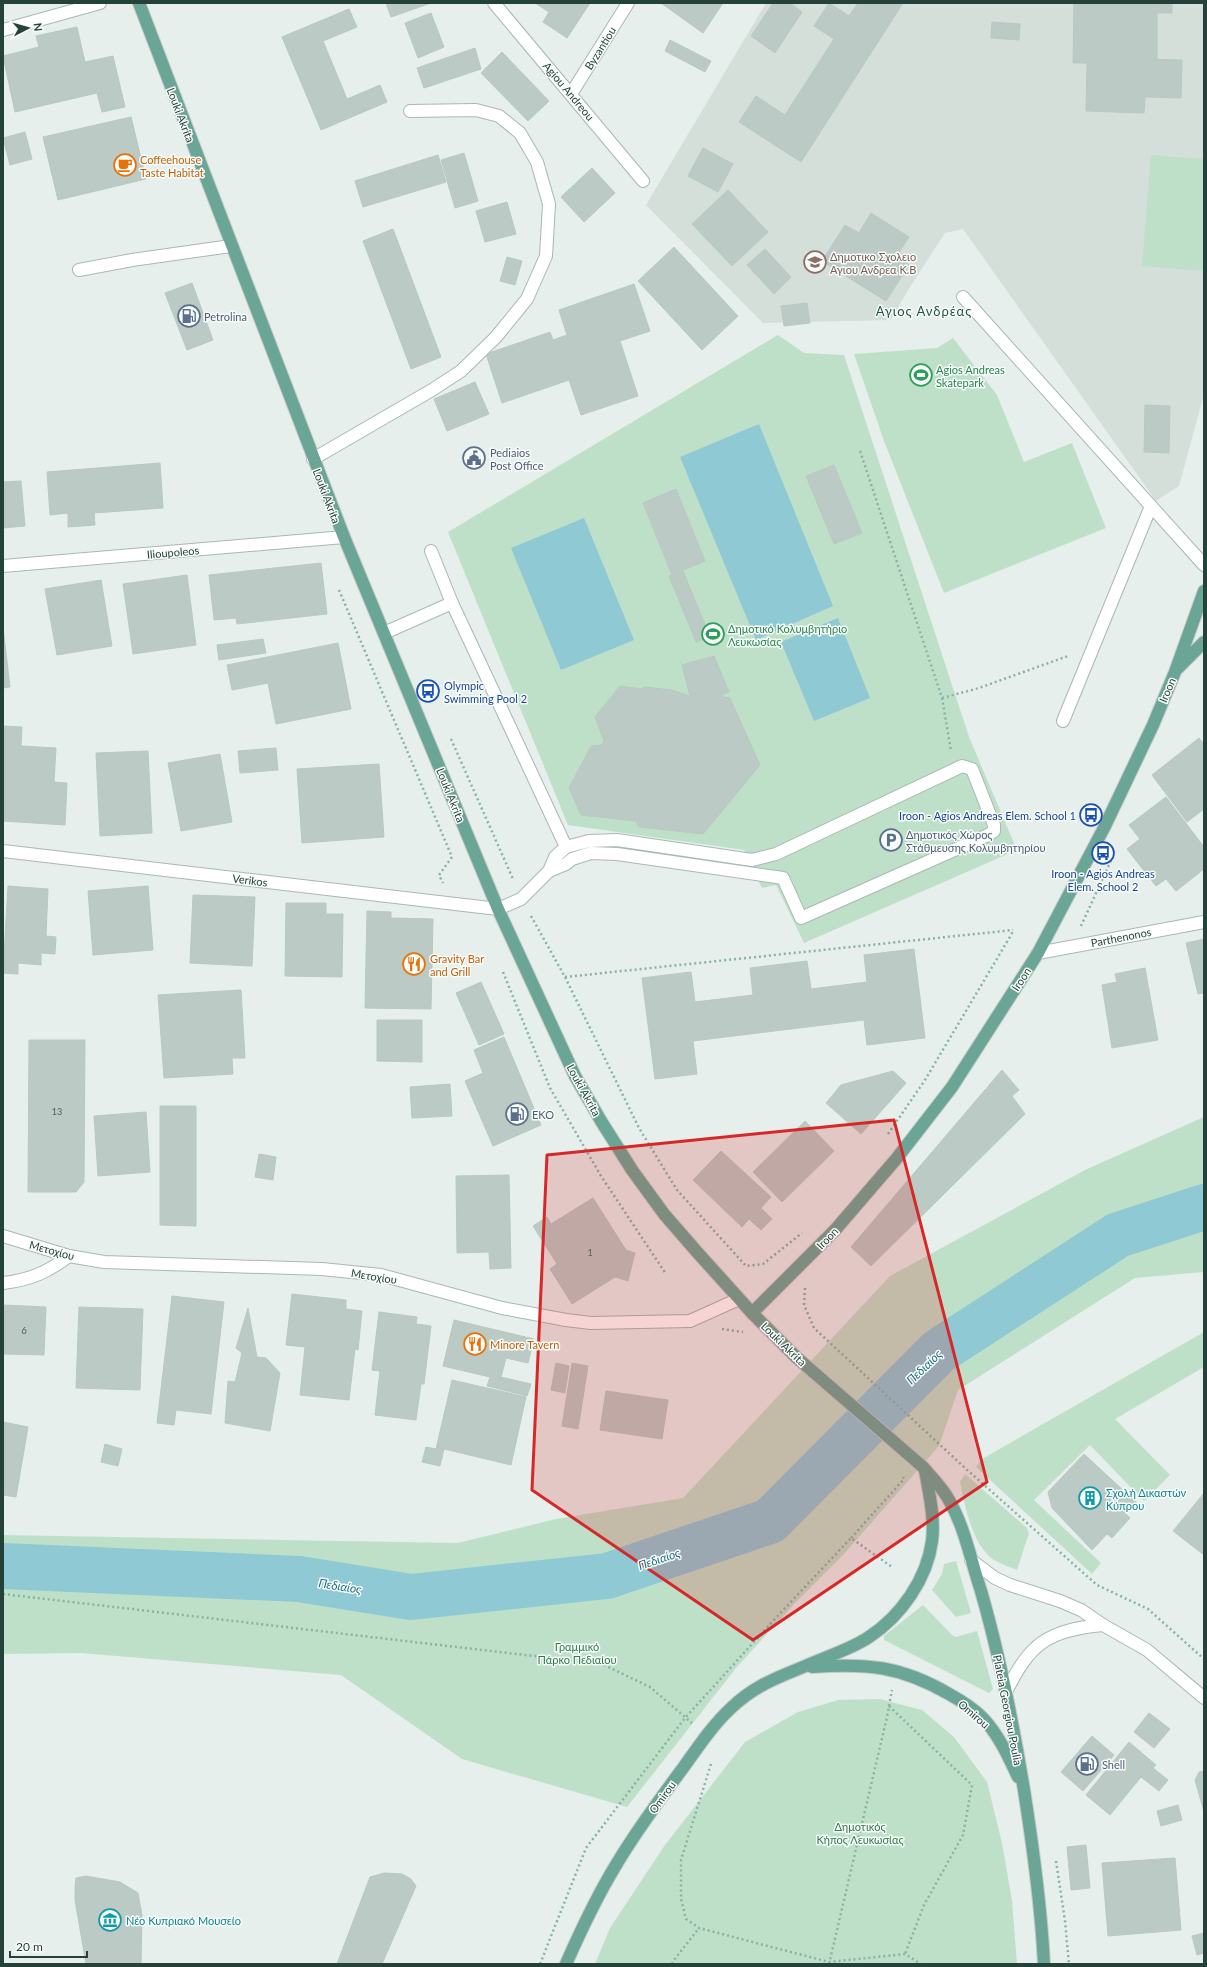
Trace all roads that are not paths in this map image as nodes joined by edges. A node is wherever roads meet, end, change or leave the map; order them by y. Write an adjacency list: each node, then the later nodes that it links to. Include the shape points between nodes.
1 (100, 3): 5 (street)
2 (139, 3): 9 (main road, Louki Akrita)
3 (494, 3): 6 (street, Agiou Andreou)
4 (628, 3): 6 (street, Byzantiou)
5 (3, 30)
6 (571, 94): 8 (street, Agiou Andreou)
7 (410, 111): 12 (street, via 476,110 499,116 520,133 537,162 549,204 546,256 527,299 496,337 461,371)
8 (643, 181)
9 (230, 246): 10 (street); 12 (main road, Louki Akrita)
10 (79, 270)
11 (963, 297): 13 (street)
12 (313, 459): 14 (main road, Louki Akrita)
13 (1151, 506): 16 (street); 23 (street)
14 (344, 537): 17 (street, Ilioupoleos); 20 (main road, Louki Akrita)
15 (431, 551): 19 (street)
16 (1204, 565)
17 (3, 566)
18 (1204, 591): 22 (main road, Iroon)
19 (452, 603): 20 (street); 24 (street)
20 (384, 633): 27 (main road, Louki Akrita)
21 (1204, 642): 22 (main road)
22 (1175, 672): 29 (main road, Iroon, via 1105,826)
23 (1063, 721)
24 (566, 847): 26 (street, via 555,857); 26 (street, via 589,841 617,840 752,860 776,854 962,766 972,769 994,825 994,831 801,918 783,878 617,854 591,854 572,859)
25 (3, 851): 27 (street, Verikos)
26 (548, 871): 27 (street, via 521,899)
27 (498, 909): 33 (main road, Louki Akrita, via 553,1031 601,1121 664,1214)
28 (1204, 922): 29 (street, Parthenonos)
29 (1038, 953): 34 (main road, Iroon, via 952,1087 897,1158 835,1230)
30 (3, 1236): 31 (street, Μετοχίου)
31 (69, 1256): 32 (street, via 52,1269 34,1277); 33 (street, Μετοχίου, via 104,1262 322,1269 381,1275 502,1308 591,1323 690,1321)
32 (3, 1283)
33 (740, 1299): 34 (main road, Louki Akrita)
34 (752, 1313): 35 (main road, Louki Akrita, via 796,1357)
35 (924, 1468): 36 (main road, Plateia Georgiou Poulia, via 949,1500 965,1537); 38 (main road, Omirou, via 932,1521 932,1540 923,1575 915,1588 887,1623 869,1637)
36 (971, 1560): 37 (street, via 995,1578 1060,1600 1081,1610); 39 (main road, Plateia Georgiou Poulia)
37 (1103, 1626): 39 (street, via 1076,1629 1043,1640 1021,1664); 40 (street, via 1147,1650)
38 (800, 1668): 41 (main road, Omirou, via 859,1665 895,1670 927,1682 967,1704 987,1722 1001,1743); 42 (main road, Omirou, via 751,1690 706,1735 616,1864)
39 (1006, 1692): 41 (main road, Plateia Georgiou Poulia)
40 (1204, 1698)
41 (1023, 1789): 43 (main road, Plateia Georgiou Poulia, via 1030,1828)
42 (566, 1964)
43 (1044, 1964)

